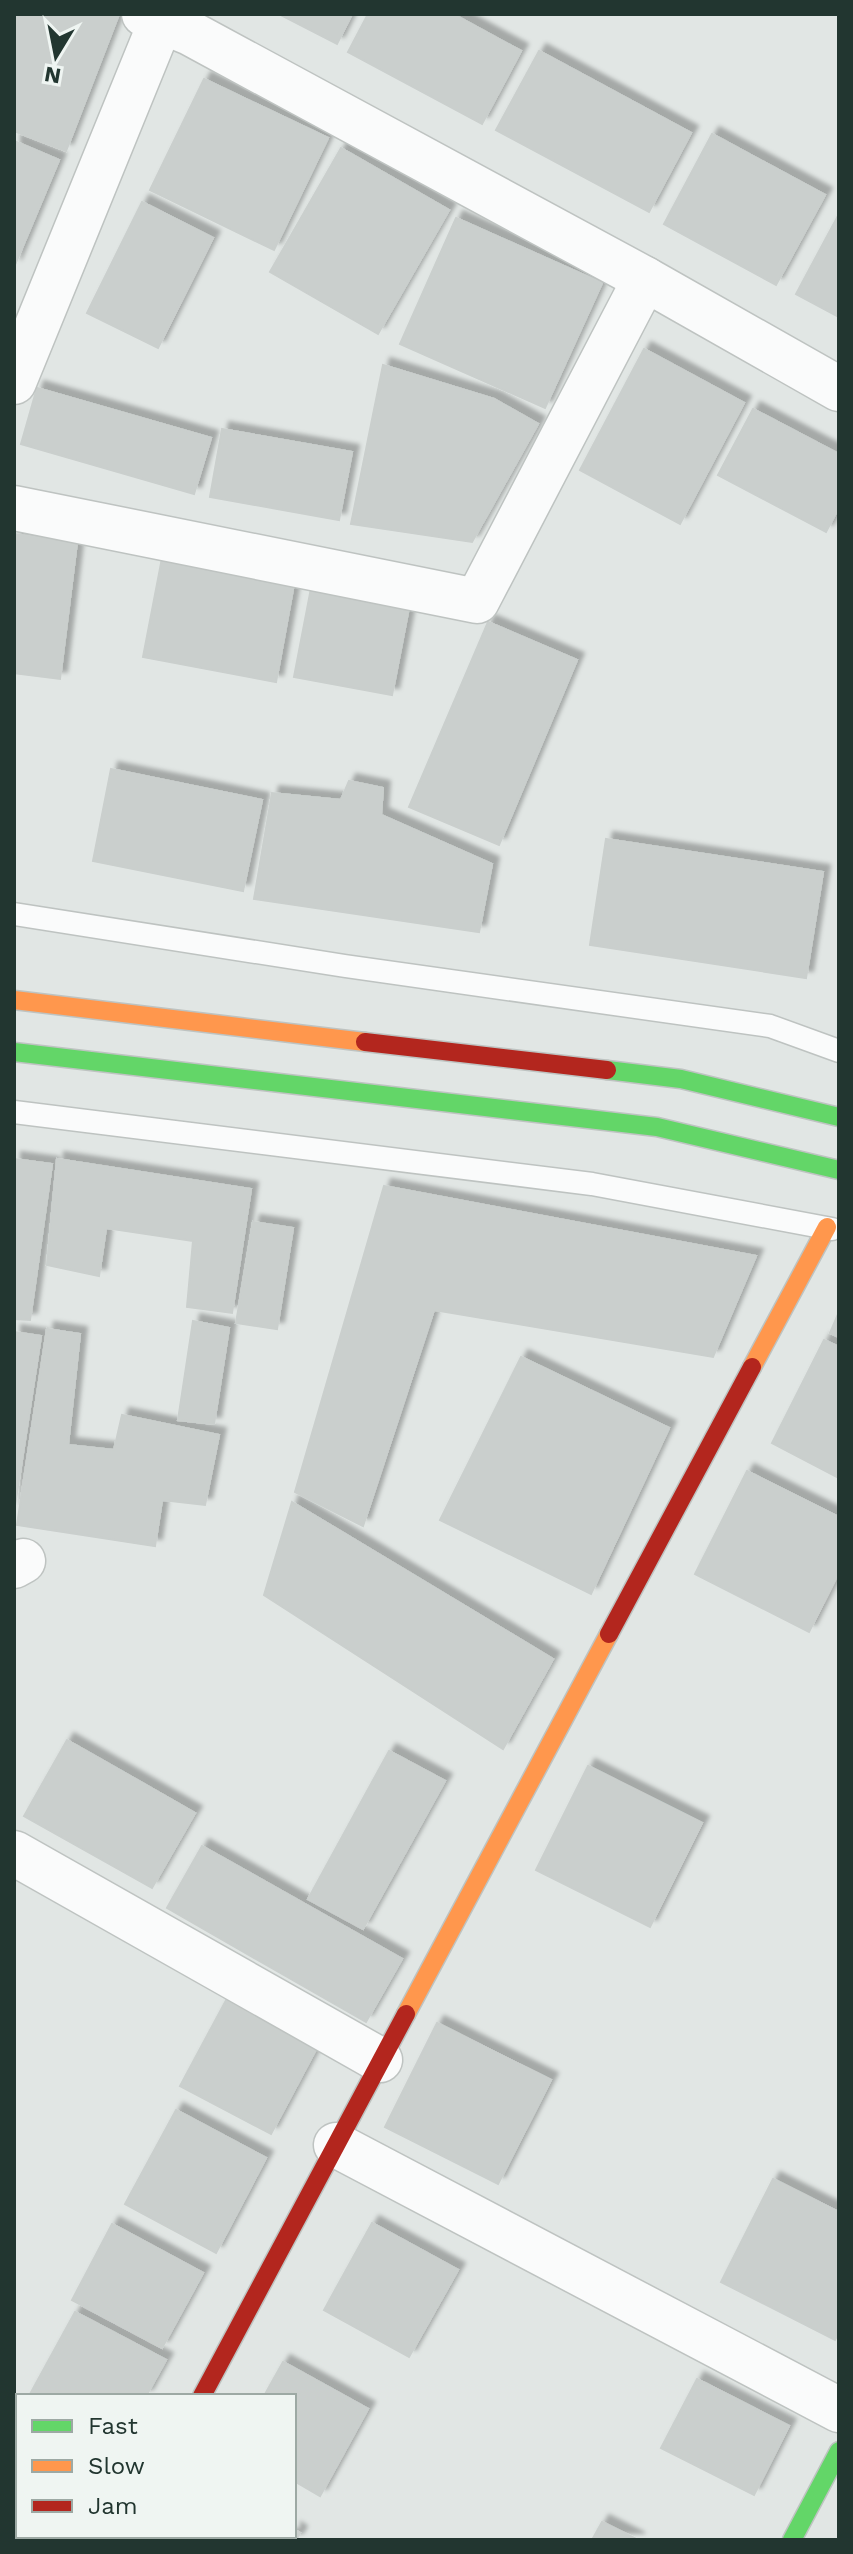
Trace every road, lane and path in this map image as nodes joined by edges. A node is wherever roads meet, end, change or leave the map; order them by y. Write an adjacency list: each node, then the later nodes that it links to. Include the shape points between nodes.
1 (156, 16): 2 (street); 3 (street)
2 (645, 279): 4 (street); 5 (street, via 477,601)
3 (14, 382)
4 (839, 389)
5 (14, 508)
6 (14, 914): 8 (lane, via 770,1026)
7 (14, 1000): 11 (main road, via 681,1079)
8 (839, 1051)
9 (14, 1052): 12 (main road, via 657,1127)
10 (14, 1112): 13 (lane, via 592,1184)
11 (839, 1117)
12 (839, 1170)
13 (833, 1230): 15 (main road)
14 (14, 1853): 15 (street)
15 (380, 2060): 16 (main road)
16 (336, 2145): 17 (main road); 18 (street)
17 (203, 2394)
18 (839, 2410)
19 (839, 2451): 20 (main road)
20 (792, 2540)

